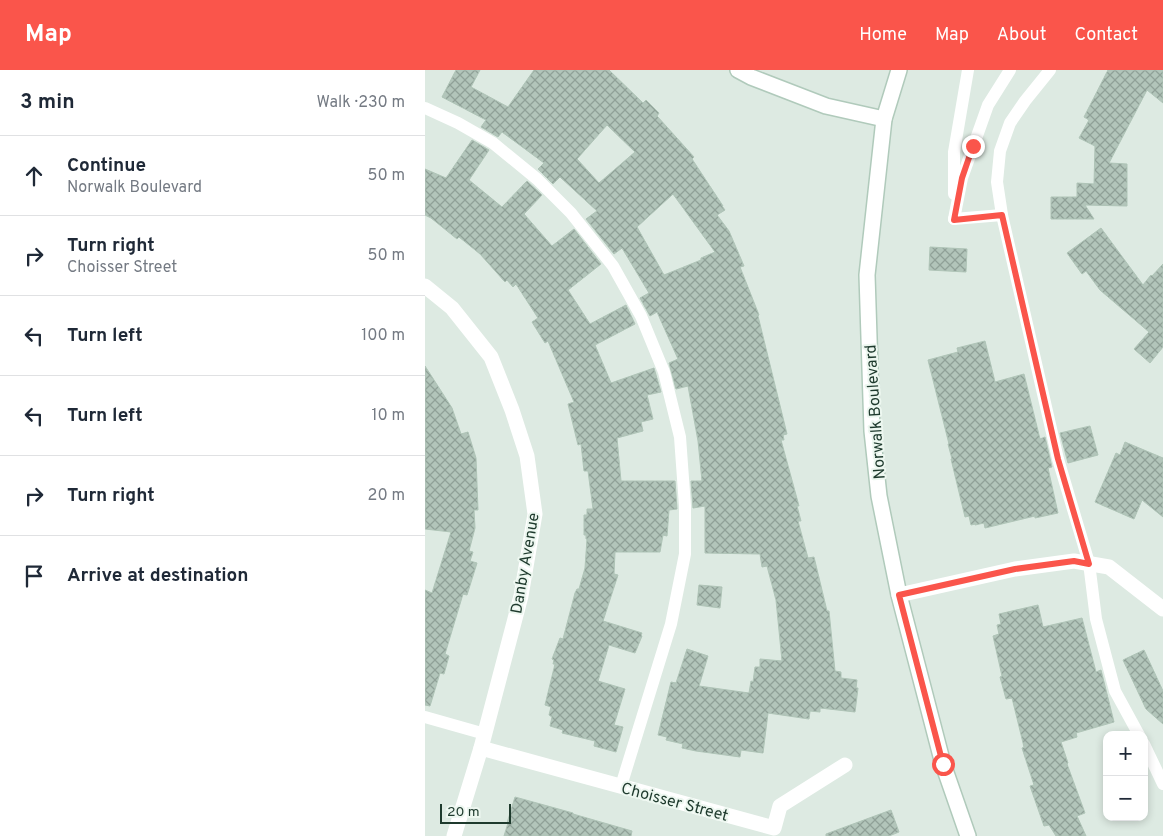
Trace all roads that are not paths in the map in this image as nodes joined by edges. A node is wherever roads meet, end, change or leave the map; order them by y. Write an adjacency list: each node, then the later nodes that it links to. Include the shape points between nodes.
1 (738, 70): 7 (street, via 826,106)
2 (899, 70): 7 (street, Norwalk Boulevard)
3 (967, 70): 9 (lane, via 953,152)
4 (1010, 70): 9 (lane, via 988,105 962,178)
5 (1050, 70): 8 (lane, via 1010,123 1000,151 997,182)
6 (425, 108): 20 (lane, via 493,143 537,179 571,213 613,266 641,316 664,372 680,437 685,554 671,624)
7 (884, 119): 12 (street, Norwalk Boulevard, via 867,275 871,412 879,496)
8 (1002, 215): 9 (lane); 11 (lane, via 1058,459)
9 (954, 220)
10 (425, 286): 16 (street, Danby Avenue, via 452,308 491,357 527,456 535,514 521,596)
11 (1089, 564): 12 (street, via 1074,561 1015,569); 13 (street, via 1109,567); 15 (lane, via 1097,619 1115,692)
12 (899, 595): 23 (street, Norwalk Boulevard, via 943,764)
13 (1163, 609)
14 (425, 717): 16 (lane)
15 (1137, 731)
16 (483, 741): 20 (street, Choisser Street); 22 (street, Danby Avenue)
17 (1148, 752): 19 (lane)
18 (845, 765): 21 (street, Choisser Street, via 780,806)
19 (1163, 784)
20 (621, 786): 21 (street, Choisser Street)
21 (773, 832)
22 (454, 836)
23 (968, 836)

